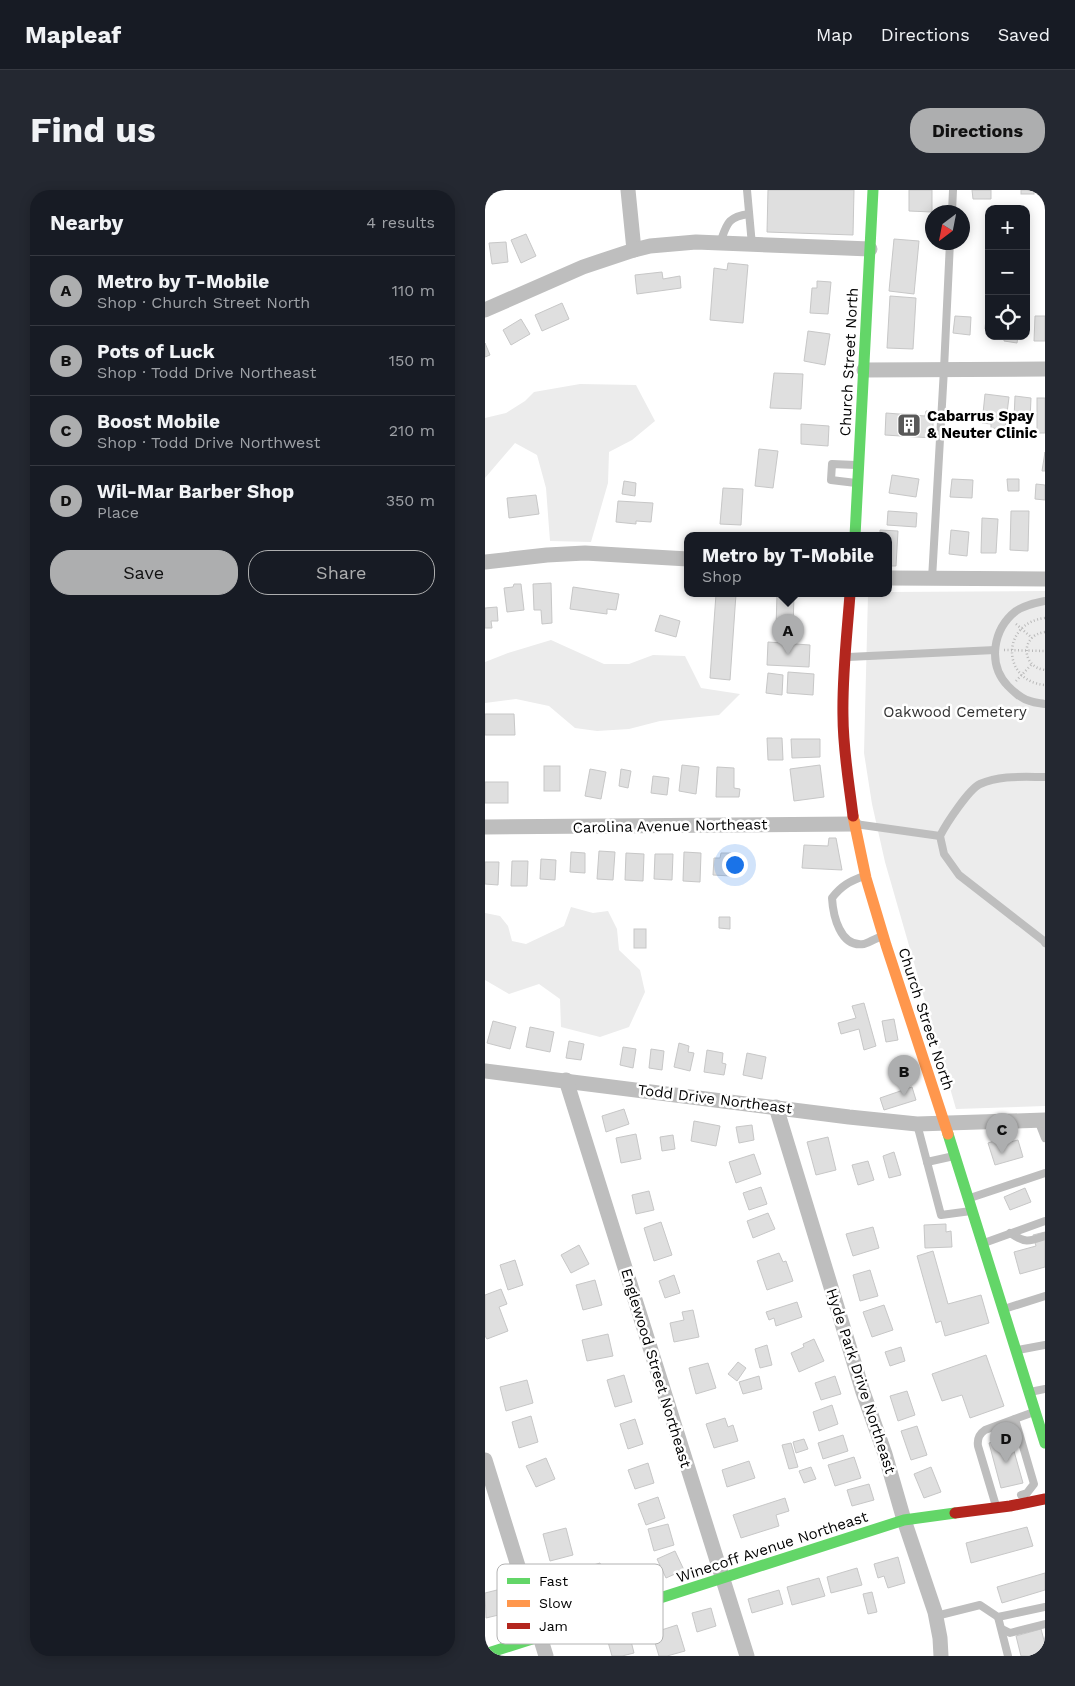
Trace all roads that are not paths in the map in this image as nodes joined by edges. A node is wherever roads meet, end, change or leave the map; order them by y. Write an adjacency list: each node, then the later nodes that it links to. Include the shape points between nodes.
1 (628, 190): 10 (street)
2 (747, 190): 6 (lane)
3 (873, 190): 9 (main road, Church Street North)
4 (953, 190): 5 (lane)
5 (952, 205)
6 (749, 214): 7 (lane, via 735,216 729,221); 8 (lane)
7 (720, 243): 8 (street); 10 (street, via 696,242)
8 (752, 245): 9 (street)
9 (870, 249): 14 (main road, Church Street North)
10 (633, 250): 12 (street, via 583,267)
11 (950, 250): 15 (lane)
12 (485, 310)
13 (1045, 369): 15 (street)
14 (864, 370): 15 (street); 16 (main road, Church Street North)
15 (944, 370): 22 (lane)
16 (859, 466): 17 (main road, Church Street North); 17 (lane, via 832,464 831,480)
17 (858, 484): 18 (main road, Church Street North)
18 (855, 532)
19 (684, 559): 20 (street, via 585,553)
20 (485, 562)
21 (892, 578): 22 (street, via 912,575)
22 (932, 579): 23 (street)
23 (1045, 579)
24 (851, 597): 27 (main road, Church Street North)
25 (1045, 601): 26 (lane, via 1032,603 1009,617 998,634)
26 (995, 650): 27 (lane); 28 (lane, via 1003,681 1029,701)
27 (846, 657): 30 (main road, Church Street North, via 843,719)
28 (1045, 704)
29 (1045, 777): 32 (lane, via 1001,777 978,785 948,820)
30 (854, 824): 31 (street, Carolina Avenue Northeast); 32 (lane); 33 (main road, Church Street North)
31 (485, 828)
32 (940, 836): 35 (lane, via 944,854 959,875)
33 (866, 876): 34 (main road, Church Street North); 34 (lane, via 839,889 832,898 833,912 840,931 852,943 864,944)
34 (883, 935): 41 (main road, Church Street North)
35 (1045, 942)
36 (485, 1071): 37 (street, Todd Drive Northeast)
37 (566, 1080): 38 (street, Todd Drive Northeast); 67 (street, Englewood Street Northeast)
38 (776, 1107): 40 (street, Todd Drive Northeast); 65 (street, Hyde Park Drive Northeast)
39 (1041, 1120): 41 (street, Todd Drive Northeast); 42 (lane)
40 (917, 1124): 41 (street, Todd Drive Northeast); 44 (lane)
41 (945, 1124): 43 (main road, Church Street North)
42 (1045, 1138)
43 (955, 1156): 44 (lane); 46 (main road, Church Street North)
44 (927, 1162): 47 (lane, via 941,1215)
45 (1045, 1173): 46 (lane)
46 (969, 1199): 47 (main road, Church Street North)
47 (972, 1211): 51 (main road, Church Street North)
48 (1045, 1221): 49 (lane)
49 (1010, 1233): 50 (lane, via 1022,1241); 51 (lane)
50 (1045, 1236)
51 (983, 1243): 53 (main road, Church Street North)
52 (1045, 1296): 53 (lane)
53 (1003, 1309): 55 (main road, Church Street North)
54 (1045, 1345): 55 (lane)
55 (1016, 1351): 57 (main road, Church Street North)
56 (1045, 1390): 57 (lane)
57 (1029, 1392): 58 (main road, Church Street North)
58 (1035, 1412): 59 (lane); 60 (main road, Church Street North)
59 (1015, 1419): 63 (lane, via 1034,1484); 64 (lane, via 981,1432 978,1437 978,1446)
60 (1045, 1440)
61 (485, 1460): 66 (street)
62 (1045, 1499): 63 (main road, Winecoff Avenue Northeast)
63 (1016, 1501): 64 (main road, Winecoff Avenue Northeast)
64 (998, 1502): 65 (main road, Winecoff Avenue Northeast)
65 (904, 1520): 67 (main road, Winecoff Avenue Northeast); 70 (street, Hyde Park Drive Northeast)
66 (518, 1564)
67 (723, 1578): 68 (main road, Winecoff Avenue Northeast); 78 (street, Englewood Street Northeast)
68 (663, 1597)
69 (1045, 1606): 71 (lane)
70 (936, 1616): 71 (lane, via 980,1605); 79 (street, Hyde Park Drive Northeast)
71 (998, 1616): 73 (lane)
72 (1045, 1624): 73 (lane, via 1010,1633)
73 (1002, 1629): 80 (lane)
74 (516, 1644): 76 (main road, Winecoff Avenue Northeast)
75 (543, 1644): 77 (street)
76 (485, 1654)
77 (547, 1656)
78 (747, 1656)
79 (941, 1656)
80 (1008, 1656)

